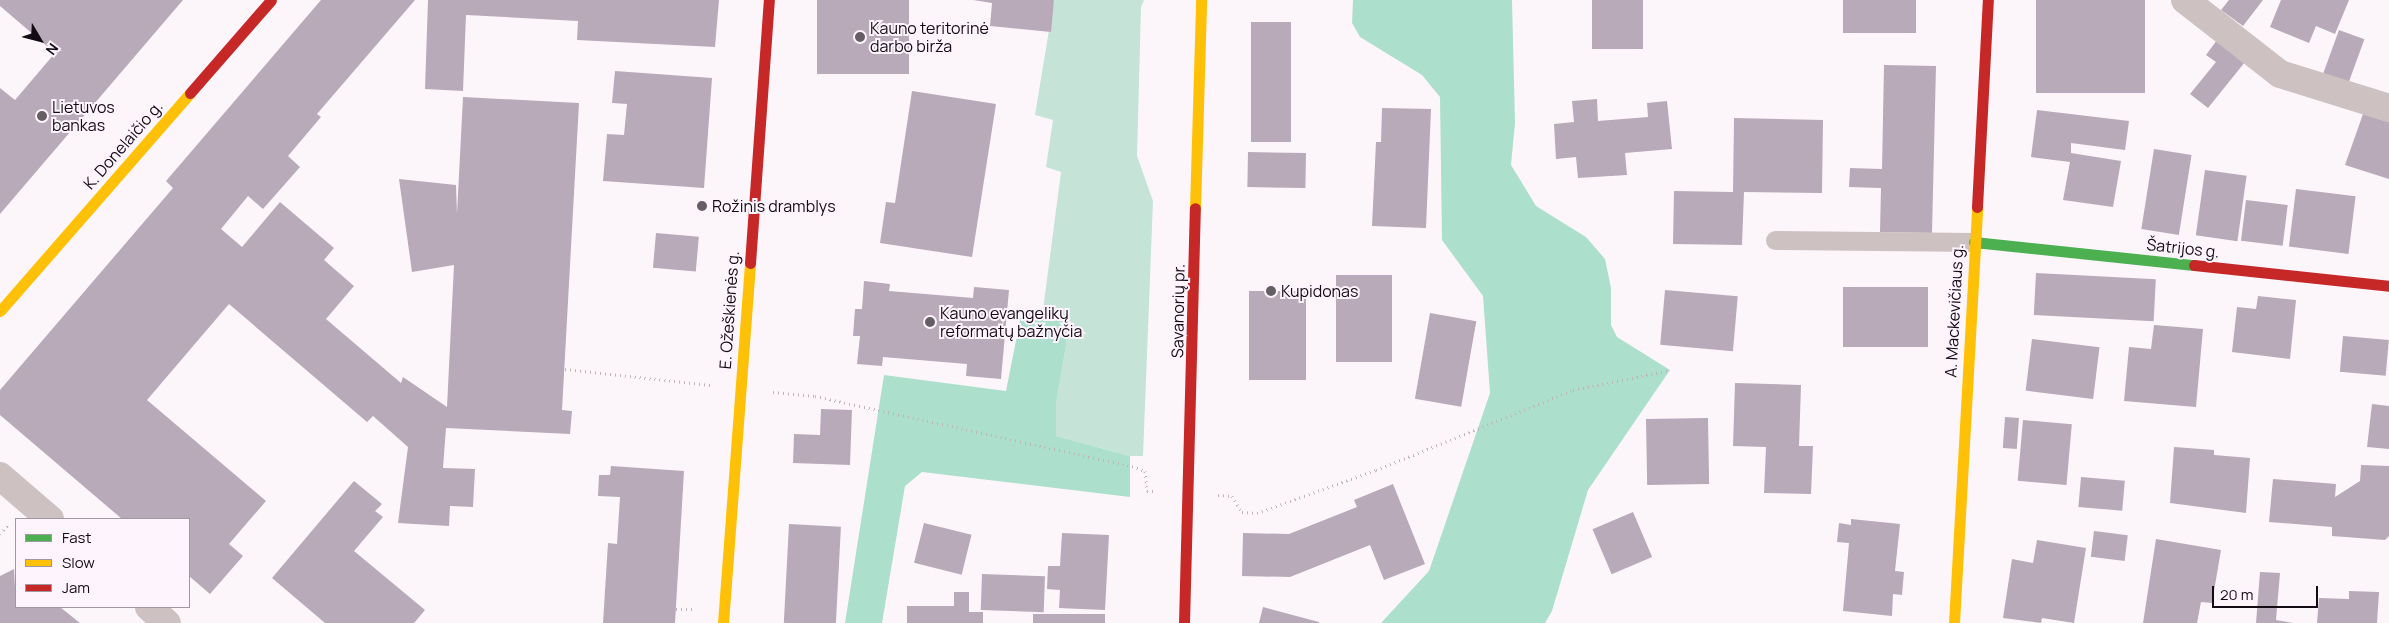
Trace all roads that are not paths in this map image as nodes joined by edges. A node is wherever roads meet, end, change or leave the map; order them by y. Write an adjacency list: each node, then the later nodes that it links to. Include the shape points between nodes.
1 (272, 0): 10 (street, K. Donelaičio g.)
2 (770, 0): 15 (street, E. Ožeškienės g.)
3 (1201, 0): 16 (street, Savanorių pr.)
4 (1988, 0): 8 (street, A. Mackevičiaus g.)
5 (2185, 0): 6 (street, via 2280,74)
6 (2389, 108)
7 (1775, 240): 8 (lane)
8 (1974, 242): 9 (street, Šatrijos g.); 17 (street, A. Mackevičiaus g.)
9 (2389, 286)
10 (0, 312)
11 (0, 476): 12 (street)
12 (49, 518)
13 (150, 608): 14 (street)
14 (167, 623)
15 (723, 623)
16 (1184, 623)
17 (1954, 623)

